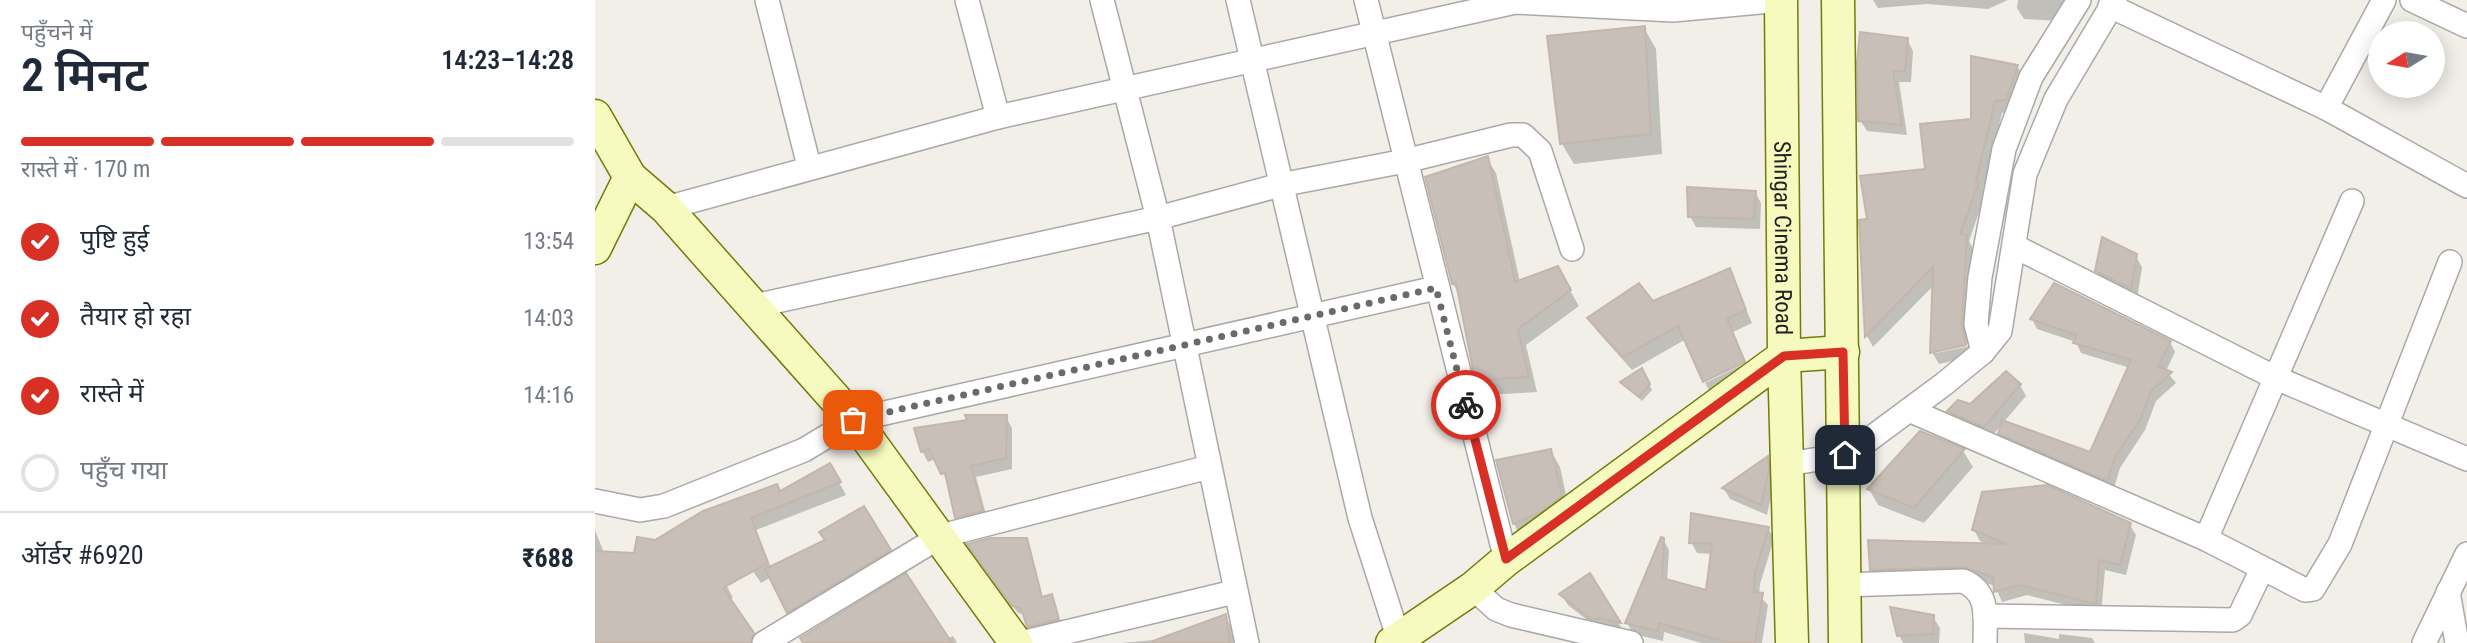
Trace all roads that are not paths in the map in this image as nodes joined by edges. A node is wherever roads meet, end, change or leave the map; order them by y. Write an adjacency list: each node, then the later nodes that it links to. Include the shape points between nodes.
1 (767, 0): 20 (street)
2 (967, 0): 18 (street)
3 (1102, 0): 15 (street)
4 (1238, 0): 14 (street)
5 (1366, 0): 13 (street)
6 (1781, 0): 13 (street, via 1673,10 1515,2); 37 (street, Shingar Cinema Road)
7 (1838, 0): 35 (street)
8 (2079, 0): 36 (street, via 2031,78 2000,163 1980,277 1976,324)
9 (2384, 0): 16 (street)
10 (2412, 0): 12 (street)
11 (2113, 3): 16 (street); 28 (street, via 2056,99 2034,151 2025,174)
12 (2467, 26)
13 (1374, 33): 14 (street); 19 (street)
14 (1253, 60): 15 (street); 22 (street)
15 (1125, 88): 18 (street); 26 (street)
16 (2326, 108): 23 (street)
17 (595, 116): 21 (street)
18 (998, 117): 20 (street)
19 (1405, 161): 22 (street); 29 (street, via 1523,135 1540,151); 31 (street)
20 (809, 166): 25 (street)
21 (630, 177): 25 (street); 27 (street)
22 (1280, 185): 26 (street); 33 (street)
23 (2467, 186)
24 (2352, 201): 38 (street)
25 (666, 208): 32 (street)
26 (1158, 218): 32 (street); 34 (street)
27 (596, 241)
28 (2016, 247): 36 (street, via 2000,331); 38 (street)
29 (1572, 249)
30 (2450, 262): 41 (street)
31 (1436, 288): 33 (street); 50 (street)
32 (754, 306): 40 (street)
33 (1310, 315): 34 (street); 58 (street, via 1360,518)
34 (1186, 343): 40 (street); 45 (street)
35 (1843, 352): 37 (street); 42 (street)
36 (1983, 352): 39 (street)
37 (1784, 356): 44 (street, Shingar Cinema Road); 50 (street)
38 (2276, 378): 41 (street); 48 (street)
39 (1909, 410): 42 (street); 48 (street)
40 (853, 420): 46 (street, via 804,450 664,506 640,510); 47 (street)
41 (2386, 423): 43 (street); 51 (street, via 2340,544 2316,587 2305,590)
42 (1845, 455): 44 (street); 52 (street)
43 (2467, 459)
44 (1787, 464): 63 (street, Shingar Cinema Road)
45 (1209, 467): 47 (street); 53 (street)
46 (595, 501)
47 (941, 536): 57 (street); 60 (street)
48 (2206, 539): 51 (street)
49 (2467, 554): 54 (street)
50 (1506, 559): 55 (street)
51 (2262, 569): 56 (street, via 2240,615 2233,620)
52 (1844, 584): 56 (street, via 1963,581 1981,593); 64 (street)
53 (1234, 592): 60 (street); 61 (street)
54 (2448, 592): 66 (street); 67 (street)
55 (1484, 598): 58 (street); 62 (street)
56 (1985, 616): 65 (street)
57 (788, 637): 59 (street)
58 (1397, 642)
59 (764, 643)
60 (1019, 643)
61 (1247, 643)
62 (1630, 643)
63 (1792, 643)
64 (1845, 643)
65 (1985, 643)
66 (2424, 643)
67 (2456, 643)

